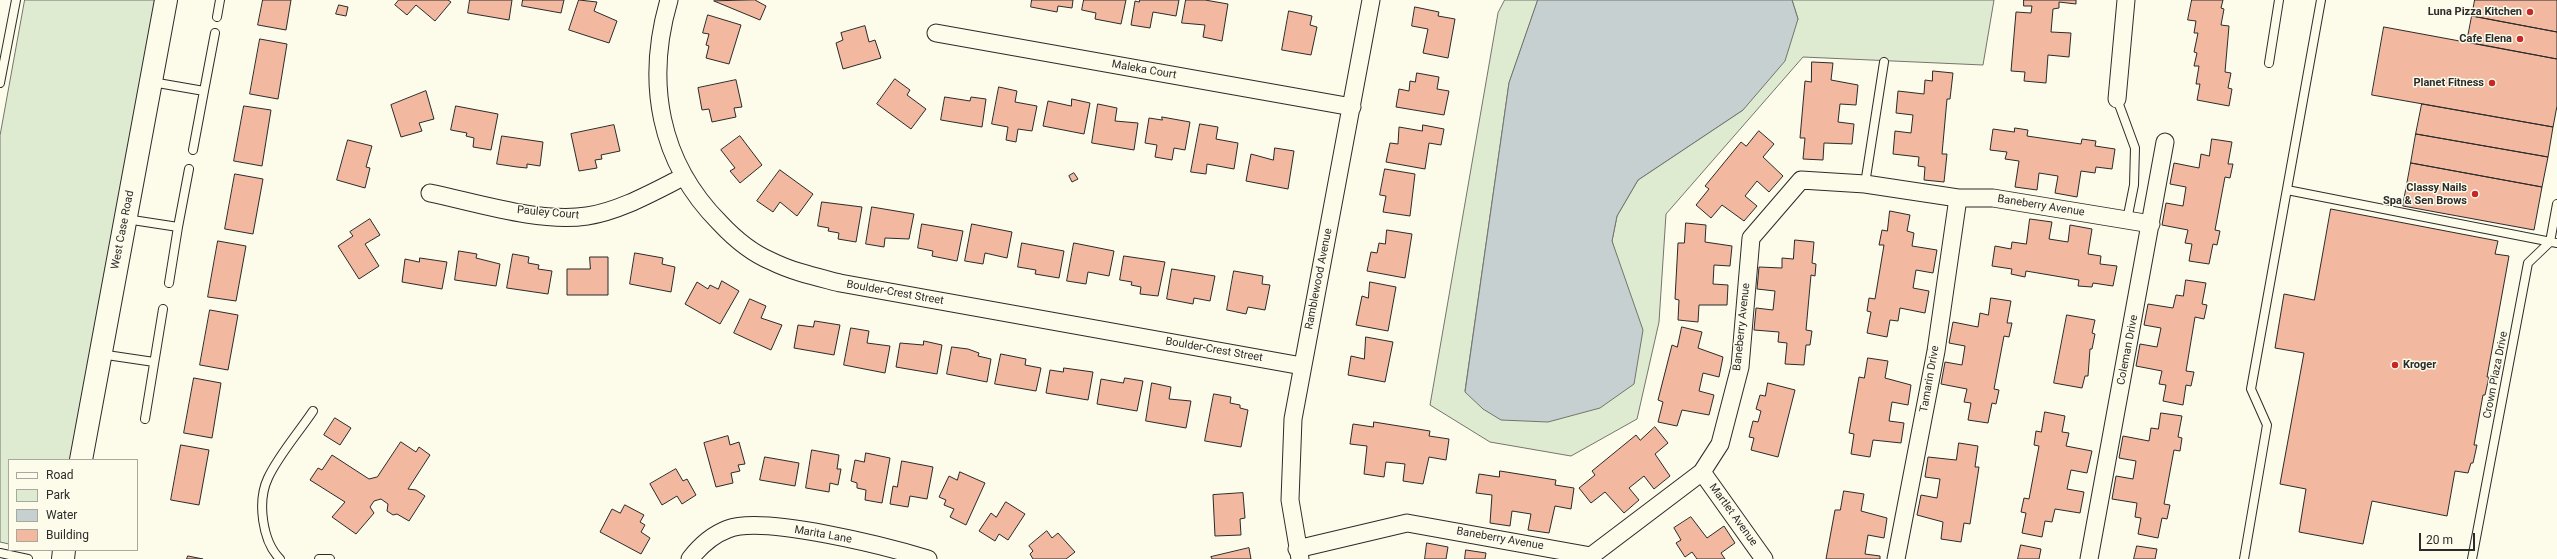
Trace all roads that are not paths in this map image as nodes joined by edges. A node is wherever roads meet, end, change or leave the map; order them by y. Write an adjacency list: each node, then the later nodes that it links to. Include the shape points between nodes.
1 (16, 0): 15 (lane)
2 (166, 0): 14 (main road, West Case Road)
3 (220, 0): 9 (lane)
4 (669, 0): 22 (street, Boulder-Crest Street, via 663,20 658,57 658,95 664,132)
5 (1370, 0): 18 (street, Ramblewood Avenue)
6 (2126, 0): 17 (street)
7 (2279, 0): 13 (lane)
8 (2321, 0): 24 (lane)
9 (217, 17)
10 (215, 32): 16 (lane)
11 (936, 33): 18 (street, Maleka Court)
12 (1884, 62): 23 (lane)
13 (2269, 64)
14 (151, 82): 16 (lane); 28 (main road, West Case Road)
15 (0, 83)
16 (204, 91): 20 (lane)
17 (2117, 99): 29 (lane, via 2135,148 2134,185)
18 (1352, 107): 37 (street, Ramblewood Avenue)
19 (2165, 142): 30 (street, Coleman Drive)
20 (193, 150)
21 (189, 169): 31 (lane)
22 (683, 177): 25 (street, Pauley Court, via 617,207 587,216 529,214); 37 (street, Boulder-Crest Street, via 701,204 748,247 769,261 810,276)
23 (1865, 184): 26 (street, Baneberry Avenue); 41 (street, Baneberry Avenue, via 1801,180 1751,238 1740,367 1720,444)
24 (2287, 190): 32 (lane); 54 (lane, via 2251,389 2266,425)
25 (430, 193)
26 (1958, 198): 29 (street, Baneberry Avenue, via 1993,198); 52 (street, Tamarin Drive, via 1936,352)
27 (2557, 204): 32 (lane)
28 (125, 218): 31 (lane); 35 (main road, West Case Road)
29 (2127, 220): 30 (street, Baneberry Avenue)
30 (2151, 224): 53 (street, Coleman Drive)
31 (178, 227): 33 (lane)
32 (2553, 242): 55 (lane, Crown Plaza Drive, via 2528,263)
33 (169, 283)
34 (162, 310): 36 (lane)
35 (100, 354): 36 (lane); 40 (main road, West Case Road)
36 (154, 362): 39 (lane)
37 (1302, 366): 43 (street, Ramblewood Avenue, via 1293,419 1291,492)
38 (313, 411): 46 (lane, via 268,478 262,508 266,533)
39 (145, 419)
40 (81, 459)
41 (1702, 472): 44 (street, Baneberry Avenue); 51 (street, Martlet Avenue)
42 (0, 554): 45 (lane)
43 (1298, 554): 44 (street, Baneberry Avenue, via 1407,523)
44 (1591, 557)
45 (28, 559)
46 (280, 559)
47 (319, 559): 48 (lane)
48 (330, 559)
49 (690, 559): 50 (street, Marita Lane, via 702,545 717,535 728,529 745,526 775,527 883,545)
50 (928, 559)
51 (1764, 559)
52 (1896, 559)
53 (2089, 559)
54 (2244, 559)
55 (2472, 559)

